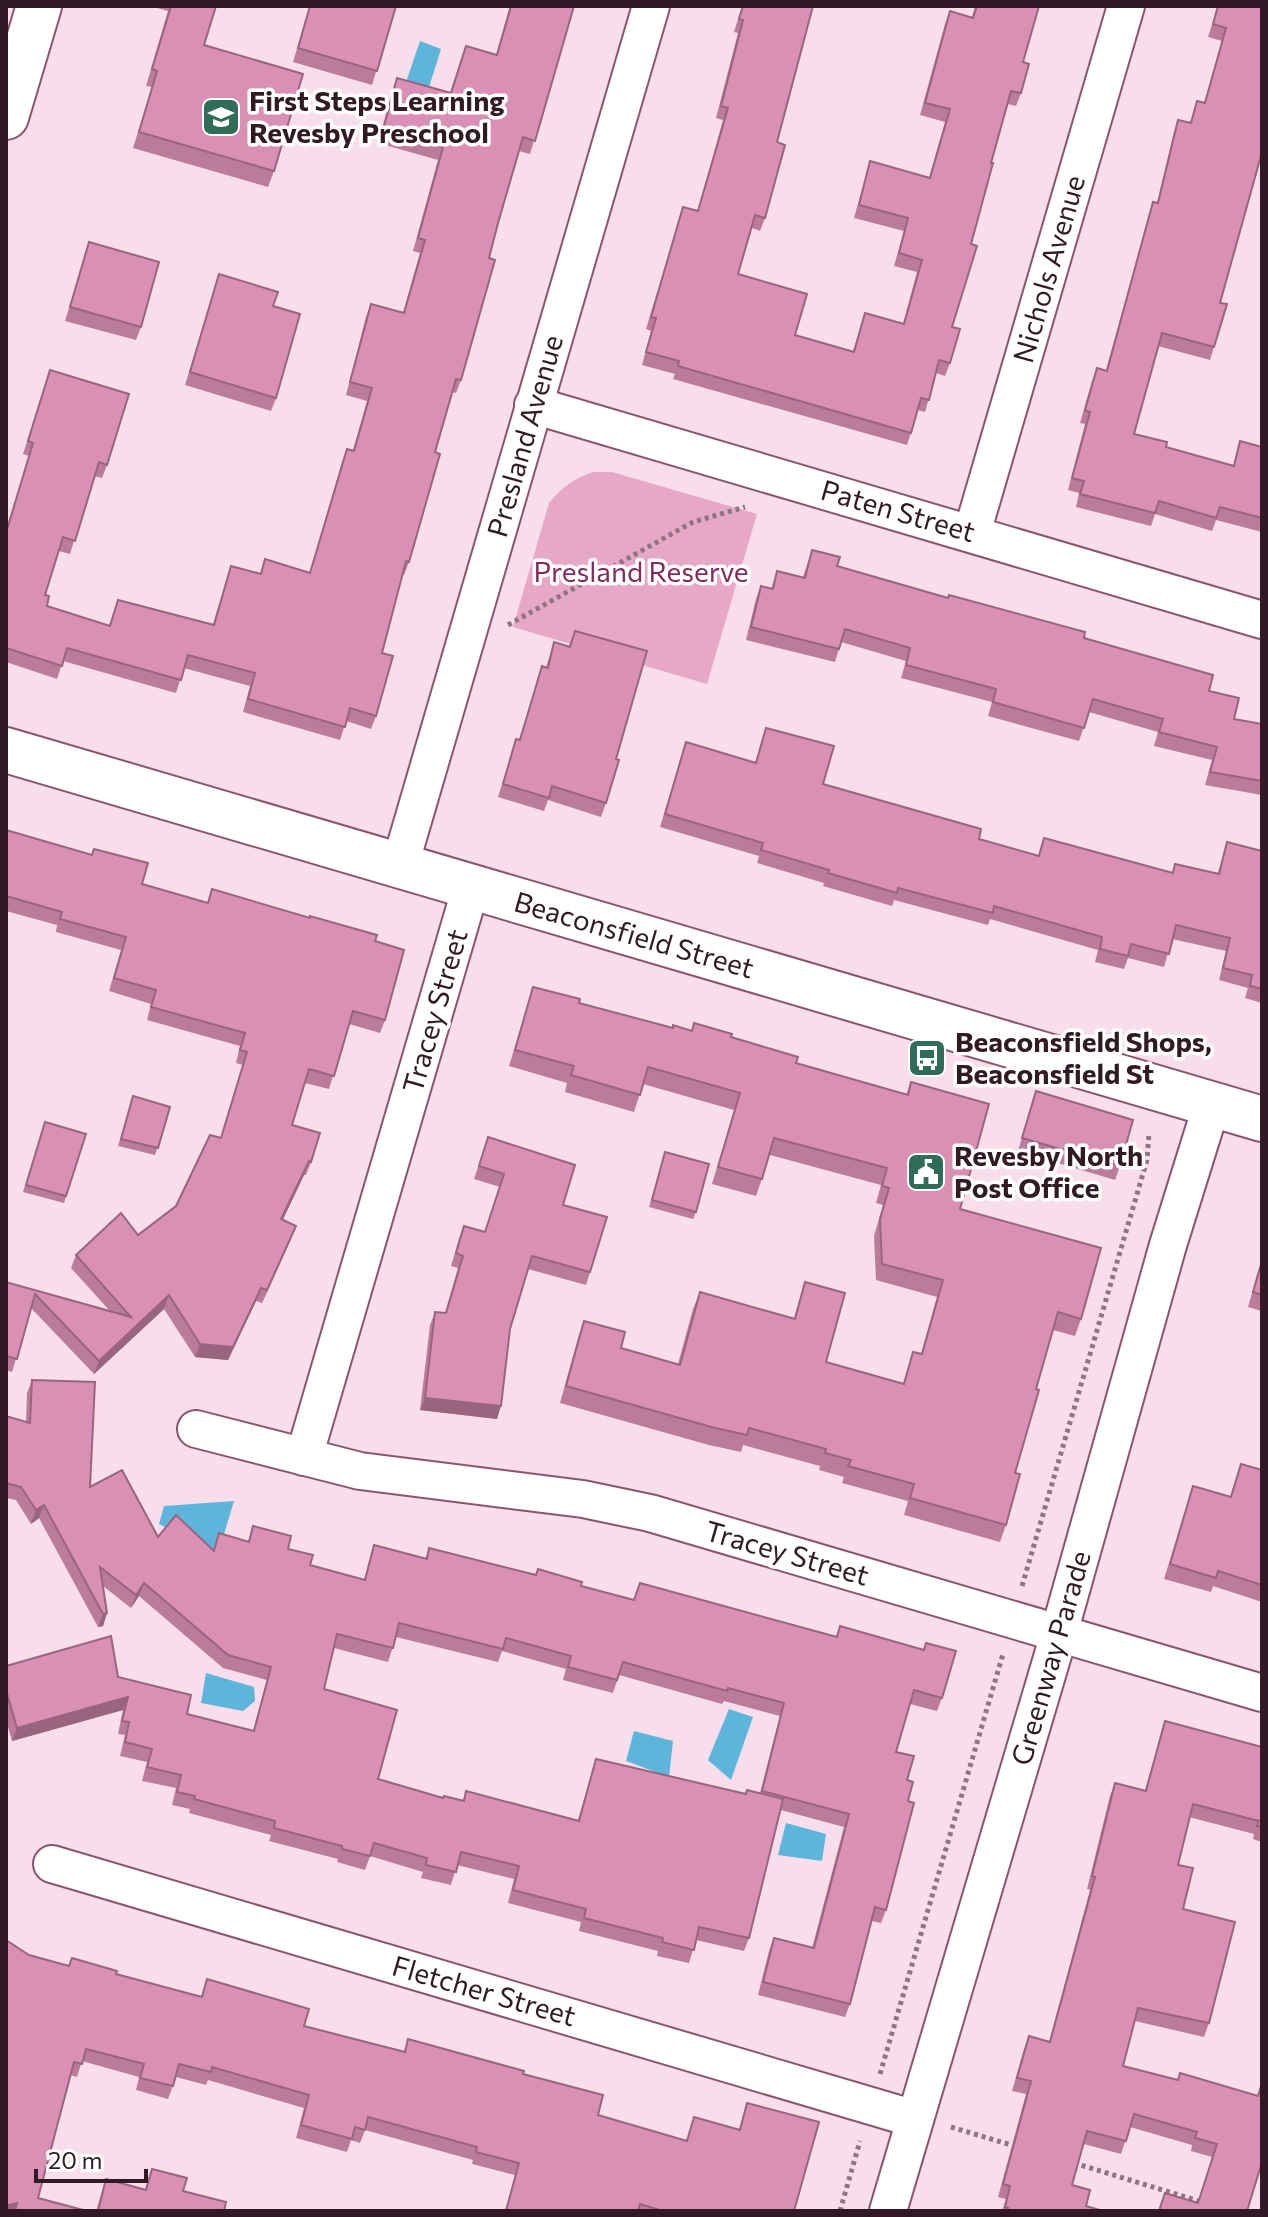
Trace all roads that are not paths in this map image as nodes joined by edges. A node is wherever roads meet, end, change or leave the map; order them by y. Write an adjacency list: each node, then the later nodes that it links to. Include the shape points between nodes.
1 (39, 6): 4 (main road)
2 (651, 6): 5 (street, Presland Avenue)
3 (1126, 6): 6 (street, Nichols Avenue)
4 (6, 117)
5 (533, 405): 6 (street, Paten Street); 9 (street, Presland Avenue)
6 (972, 533): 7 (street, Paten Street)
7 (1262, 620)
8 (6, 750): 9 (main road, Beaconsfield Street)
9 (400, 865): 10 (main road, Beaconsfield Street)
10 (471, 887): 11 (main road, Beaconsfield Street); 14 (street, Tracey Street)
11 (1212, 1104): 12 (main road, Beaconsfield Street); 15 (street, Greenway Parade)
12 (1262, 1119)
13 (196, 1429): 14 (street, Tracey Street)
14 (304, 1457): 15 (street, Tracey Street, via 391,1476 638,1510)
15 (1059, 1633): 16 (street, Tracey Street); 18 (street, Greenway Parade)
16 (1262, 1693)
17 (52, 1864): 18 (street, Fletcher Street)
18 (915, 2119): 19 (street, Greenway Parade)
19 (888, 2211)

